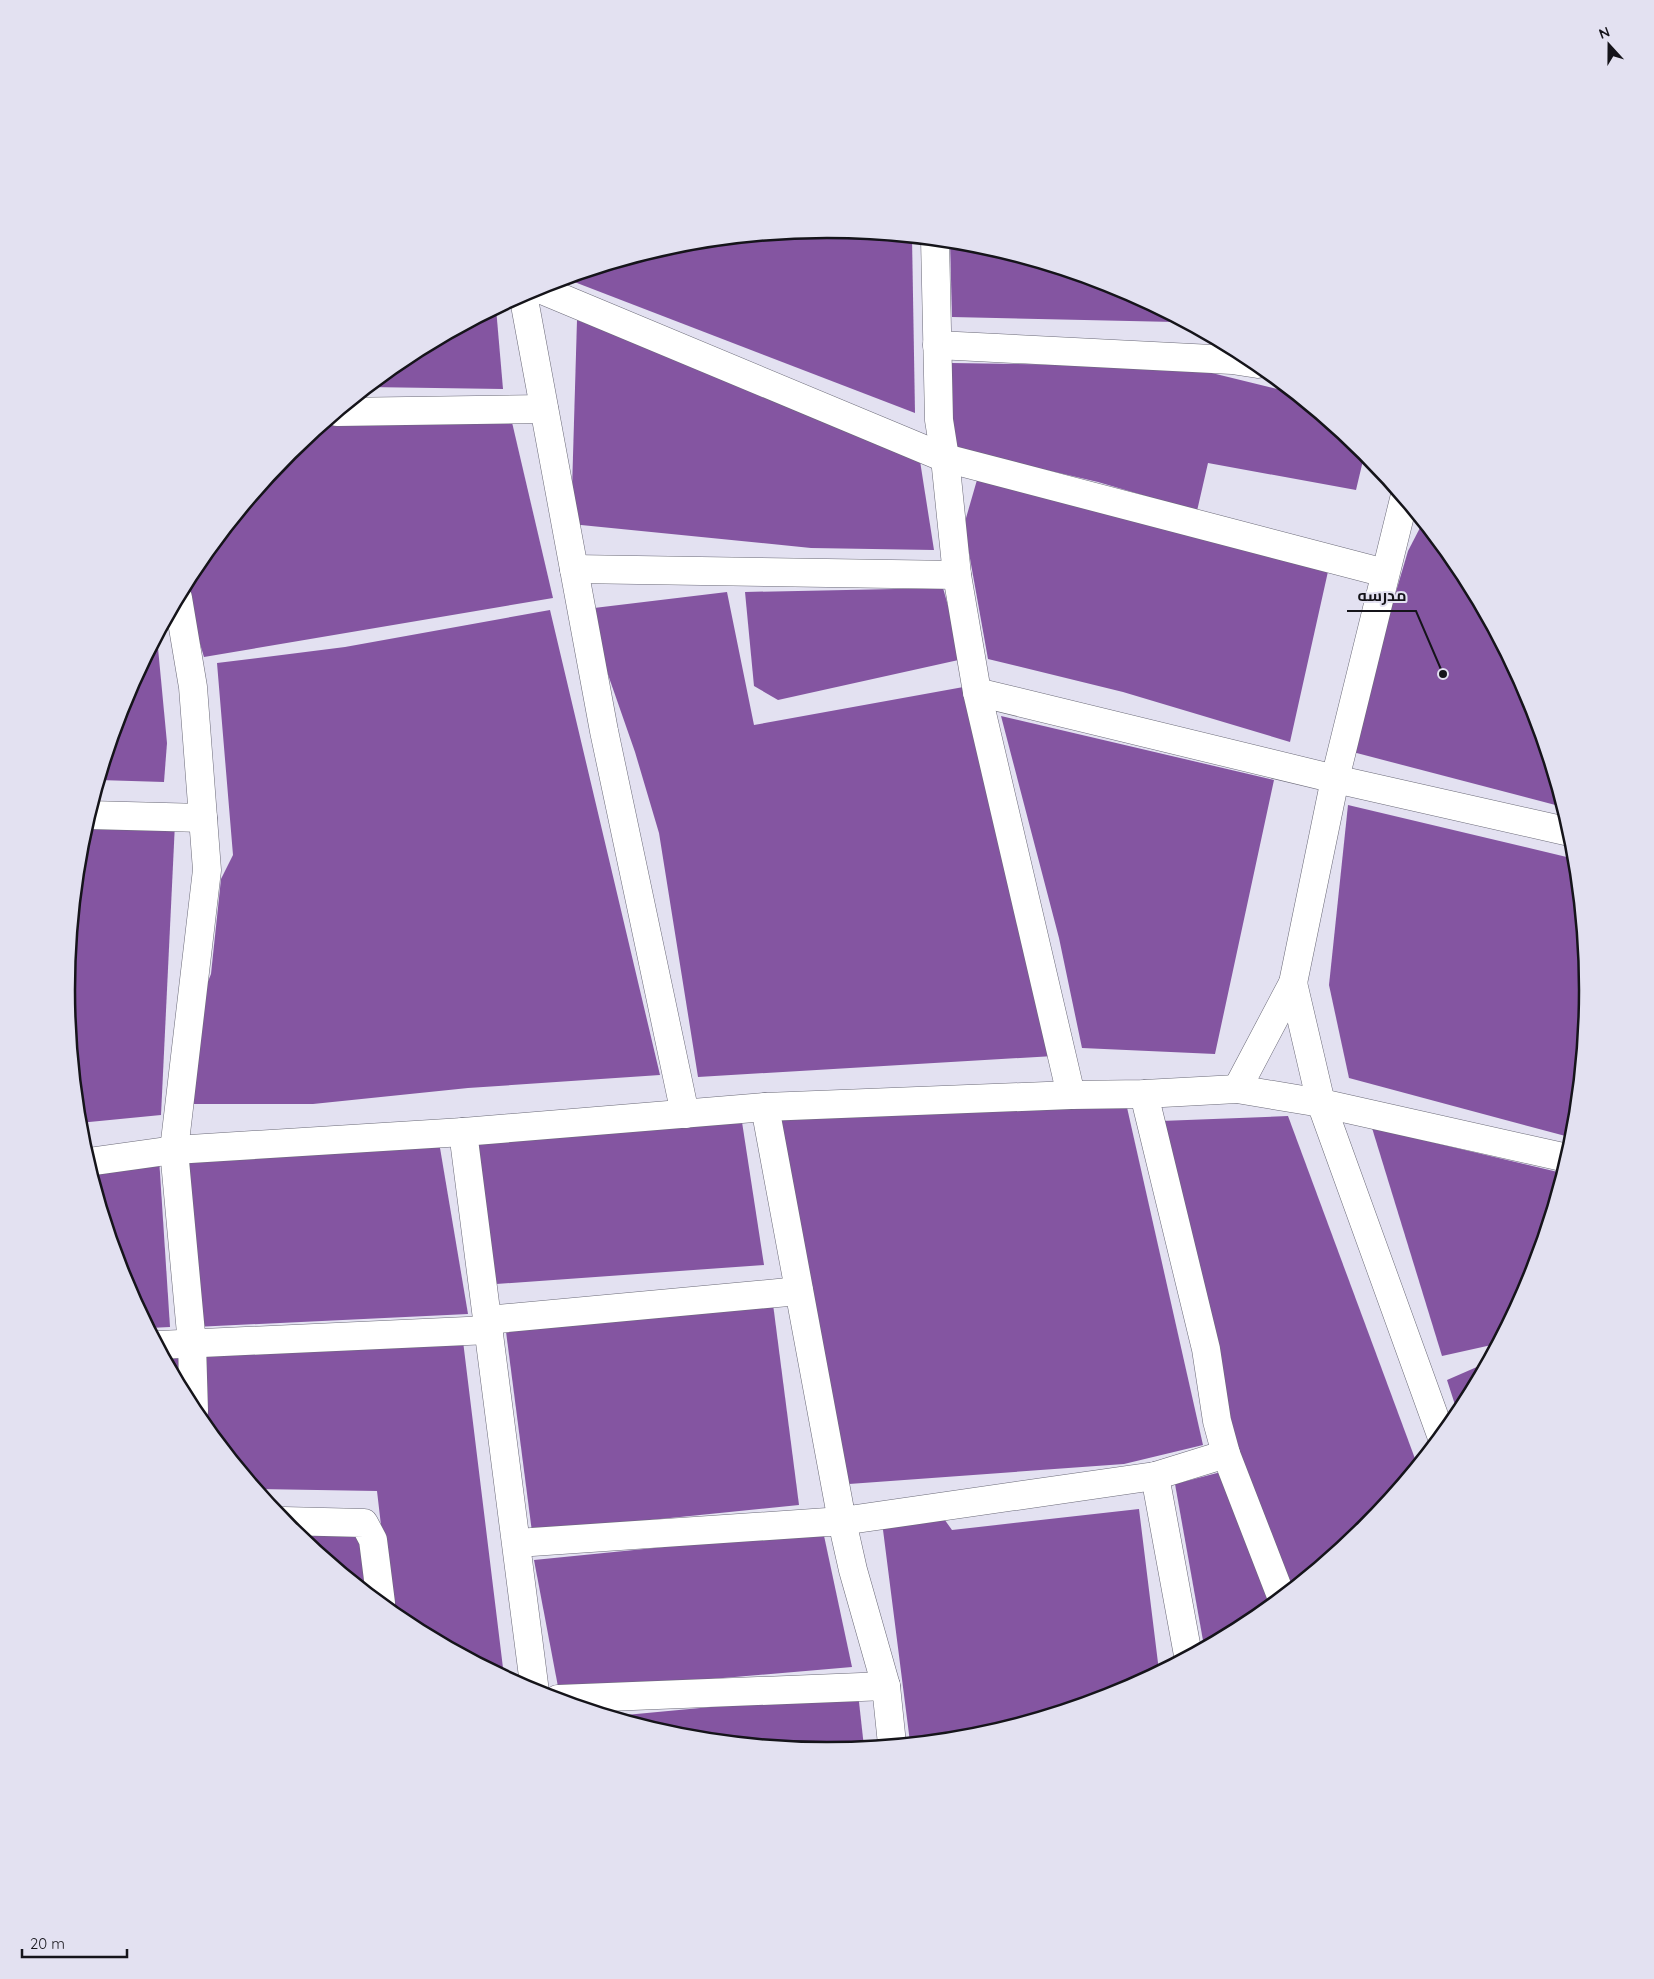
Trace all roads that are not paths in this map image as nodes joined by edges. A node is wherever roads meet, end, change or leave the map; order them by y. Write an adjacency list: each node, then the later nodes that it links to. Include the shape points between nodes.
1 (935, 246): 4 (street)
2 (547, 292): 8 (street)
3 (524, 302): 6 (street)
4 (937, 346): 5 (street); 8 (street, via 938,420)
5 (1241, 361)
6 (544, 409): 7 (street); 10 (street)
7 (346, 412)
8 (945, 458): 11 (street); 12 (street)
9 (1402, 506): 11 (street)
10 (574, 569): 12 (street); 25 (street, via 604,731)
11 (1385, 573): 15 (street)
12 (957, 575): 14 (street)
13 (180, 607): 17 (street, via 193,687)
14 (977, 692): 15 (street); 22 (street)
15 (1334, 779): 18 (street); 19 (street)
16 (96, 815): 17 (street)
17 (203, 818): 27 (street, via 207,870)
18 (1562, 830)
19 (1293, 984): 20 (street); 23 (street)
20 (1237, 1089): 21 (street); 23 (street)
21 (1144, 1094): 22 (street); 36 (street, via 1206,1349 1217,1421)
22 (1071, 1095): 24 (street)
23 (1321, 1103): 28 (street); 35 (street)
24 (765, 1107): 25 (street); 30 (street)
25 (686, 1114): 26 (street)
26 (463, 1132): 27 (street); 31 (street)
27 (174, 1150): 29 (street); 32 (street)
28 (1560, 1156)
29 (95, 1161)
30 (799, 1290): 31 (street); 39 (street)
31 (488, 1325): 32 (street); 40 (street)
32 (192, 1344): 33 (street); 34 (street)
33 (165, 1345)
34 (193, 1393)
35 (1438, 1427)
36 (1226, 1454): 37 (street); 41 (street)
37 (1155, 1476): 39 (street); 43 (street)
38 (295, 1521): 42 (street, via 364,1522 374,1540)
39 (842, 1521): 40 (street); 45 (street, via 852,1570)
40 (517, 1543): 44 (street)
41 (1280, 1590)
42 (380, 1594)
43 (1187, 1650)
44 (534, 1682)
45 (886, 1686): 46 (street); 47 (street)
46 (576, 1698)
47 (891, 1738)

